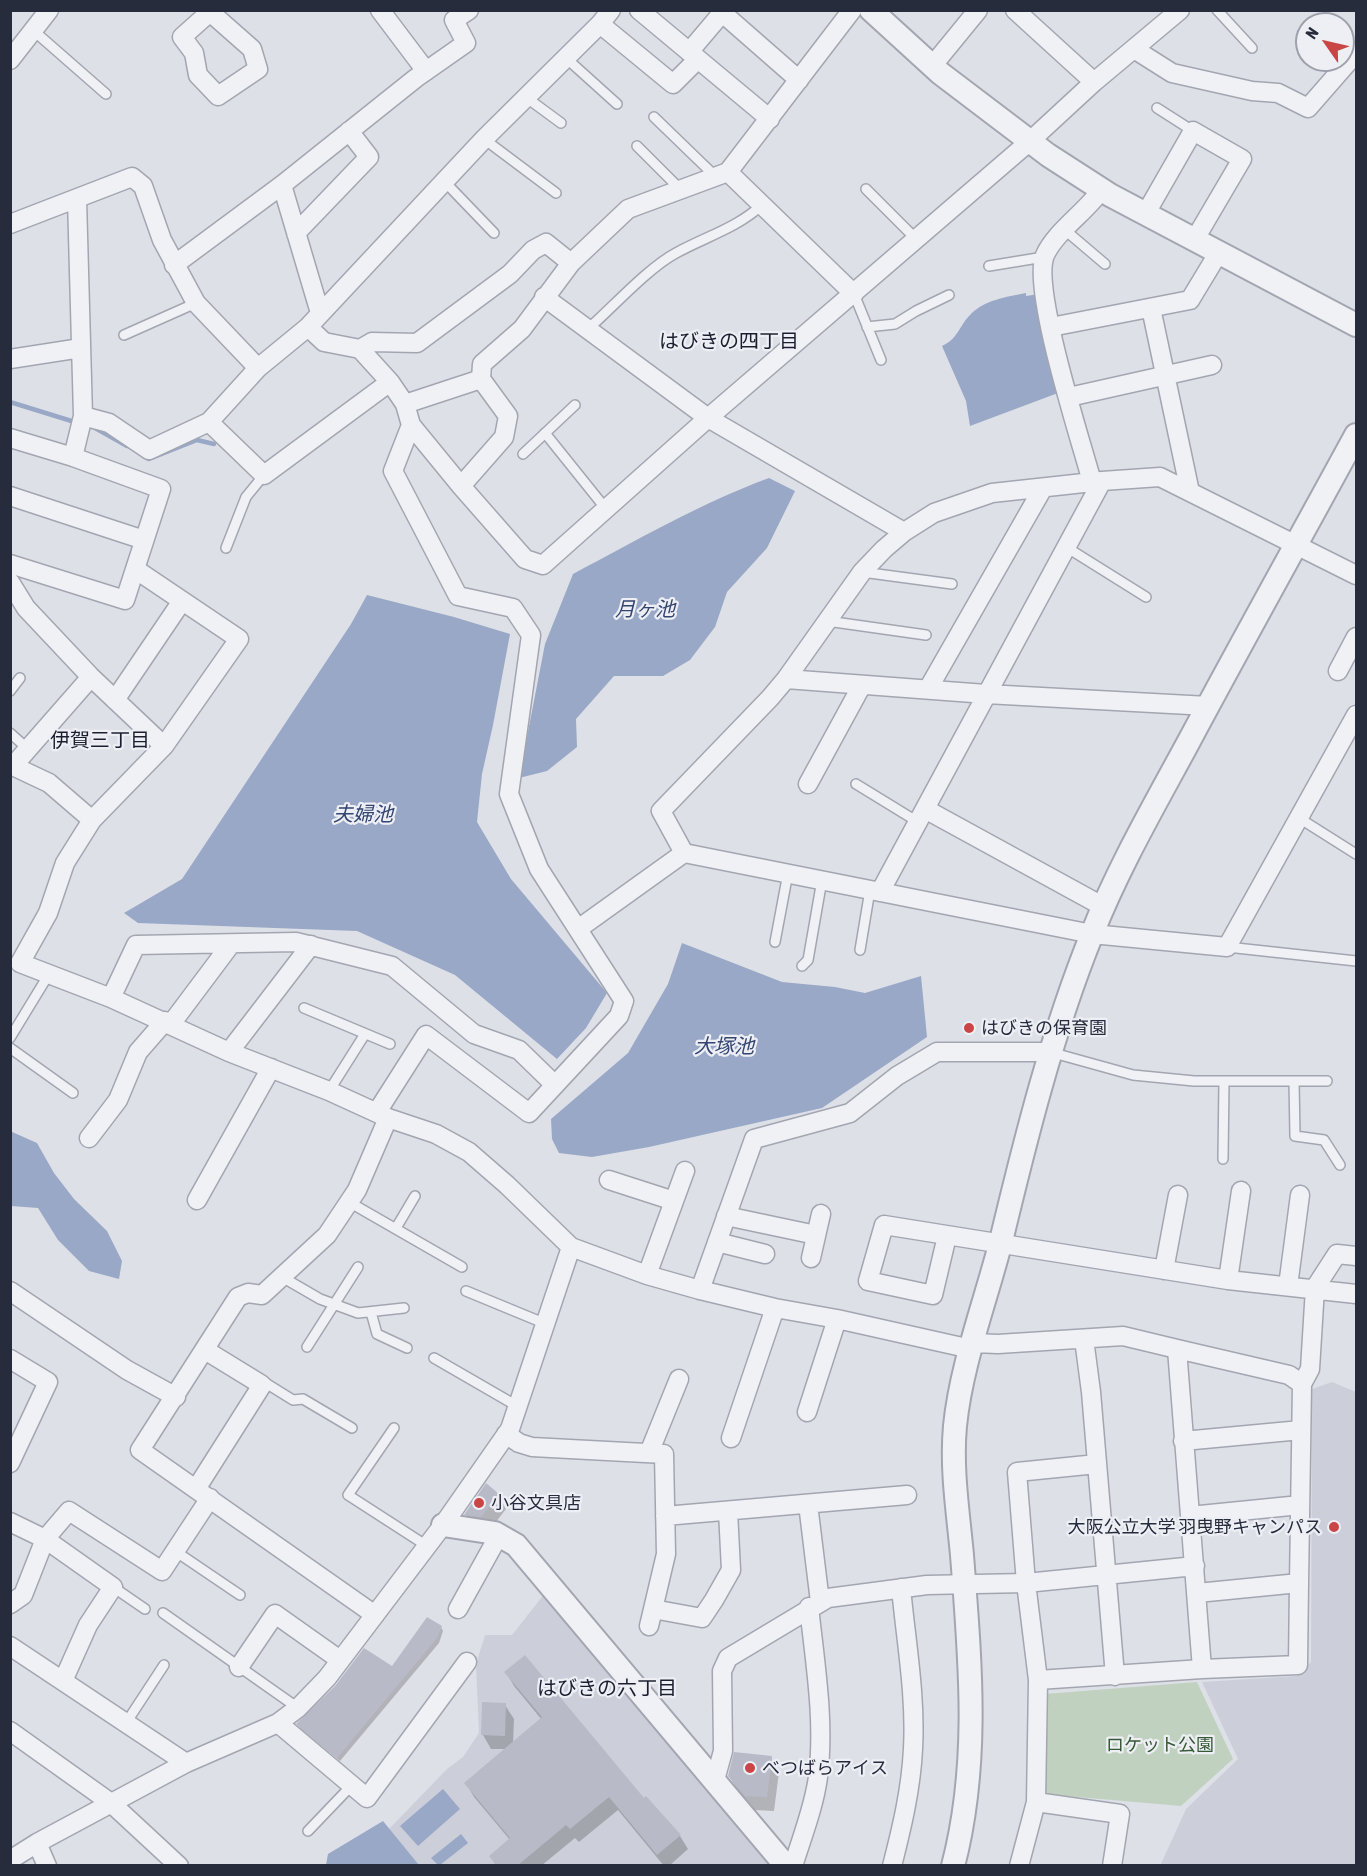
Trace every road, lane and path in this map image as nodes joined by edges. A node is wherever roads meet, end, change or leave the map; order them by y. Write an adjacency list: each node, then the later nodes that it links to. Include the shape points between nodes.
1 (49, 10): 14 (street)
2 (380, 10): 22 (street)
3 (469, 10): 22 (street, via 454,20 466,42)
4 (639, 10): 18 (street)
5 (852, 10): 23 (street)
6 (871, 10): 21 (street)
7 (978, 10): 21 (street)
8 (1015, 10): 24 (street)
9 (1217, 10): 15 (lane)
10 (210, 11): 10 (street, via 182,37 194,53 198,75 218,96 258,69 252,49)
11 (1178, 11): 16 (street)
12 (720, 12): 18 (street); 23 (street)
13 (606, 17): 18 (street, via 673,84); 19 (street)
14 (34, 31): 20 (street); 25 (lane)
15 (1252, 48)
16 (1134, 49): 17 (street, via 1172,73 1278,93 1308,108); 24 (street)
17 (1356, 53)
18 (693, 55): 30 (street)
19 (566, 58): 26 (street); 27 (lane)
20 (10, 60)
21 (933, 66): 35 (street)
22 (426, 71): 33 (street)
23 (799, 80): 30 (street)
24 (1094, 82): 35 (street)
25 (106, 94)
26 (526, 98): 31 (lane); 34 (street)
27 (617, 104)
28 (1157, 108): 32 (lane)
29 (654, 117): 37 (lane)
30 (770, 119): 37 (street)
31 (561, 123)
32 (1193, 130): 46 (street); 52 (street, via 1242,159)
33 (349, 131): 39 (street); 49 (street, via 369,157)
34 (484, 139): 38 (street); 43 (lane)
35 (1029, 142): 41 (street); 51 (street)
36 (637, 146): 42 (lane)
37 (722, 175): 42 (street); 45 (street)
38 (444, 181): 50 (lane); 64 (street)
39 (282, 185): 49 (street); 57 (street)
40 (866, 189): 51 (lane)
41 (1102, 189): 46 (street); 48 (street)
42 (681, 190): 55 (street, via 628,209)
43 (556, 193)
44 (77, 199): 47 (street); 57 (street, via 132,177 143,186); 70 (street)
45 (762, 205): 59 (street); 68 (lane, via 726,231 675,253)
46 (1146, 213): 52 (street)
47 (10, 224)
48 (1065, 230): 54 (street); 56 (lane)
49 (296, 233): 64 (street)
50 (494, 233)
51 (916, 239): 59 (street)
52 (1195, 240): 53 (street)
53 (1219, 252): 63 (street, via 1190,300); 65 (street)
54 (1044, 257): 58 (lane); 67 (street, via 1045,303)
55 (571, 263): 61 (street); 71 (street, via 546,243 417,343 372,342)
56 (1105, 264)
57 (174, 265): 62 (street)
58 (988, 266)
59 (854, 294): 66 (lane); 83 (street)
60 (949, 296): 66 (lane, via 896,324)
61 (544, 297): 68 (street); 77 (street, via 522,329 482,364)
62 (196, 303): 69 (lane); 75 (street)
63 (1151, 308): 67 (street); 76 (street)
64 (314, 320): 71 (street, via 324,342); 75 (street)
65 (1356, 325)
66 (867, 327): 73 (lane)
67 (1051, 327): 79 (street)
68 (588, 329): 83 (street)
69 (124, 335)
70 (81, 348): 72 (street); 82 (street)
71 (360, 349): 78 (street)
72 (10, 359)
73 (881, 360)
74 (1212, 365): 76 (street)
75 (258, 368): 84 (street)
76 (1165, 376): 79 (street); 95 (street)
77 (481, 380): 80 (street); 93 (street, via 508,416 504,437)
78 (390, 382): 80 (street); 91 (street)
79 (1069, 397): 92 (street)
80 (405, 404): 85 (street)
81 (575, 405): 86 (lane)
82 (83, 416): 84 (street, via 109,423 150,450); 90 (street)
83 (708, 418): 97 (street); 98 (street)
84 (209, 422): 91 (street)
85 (411, 425): 93 (street); 139 (street, via 393,471 448,579 458,596 513,608 531,635 509,794 539,869)
86 (545, 433): 89 (lane); 97 (lane)
87 (1356, 435): 100 (street)
88 (10, 438): 90 (street)
89 (523, 454)
90 (73, 457): 99 (street, via 161,489)
91 (264, 475): 102 (lane, via 246,497)
92 (1097, 482): 94 (street); 95 (street, via 1160,477); 101 (street)
93 (461, 486): 97 (street, via 525,559 543,565)
94 (1043, 488): 98 (street, via 992,493 934,513); 119 (street)
95 (1190, 492): 100 (street)
96 (10, 496): 99 (street)
97 (606, 509)
98 (904, 532): 105 (street)
99 (144, 540): 104 (street)
100 (1296, 545): 106 (street); 123 (street)
101 (1066, 547): 109 (lane); 121 (street)
102 (226, 548)
103 (10, 564): 104 (street, via 125,600)
104 (135, 569): 110 (street)
105 (862, 572): 108 (lane); 111 (street)
106 (1356, 575)
107 (10, 582): 115 (street, via 26,608)
108 (952, 584)
109 (1146, 597)
110 (182, 601): 122 (street); 126 (street, via 239,639)
111 (827, 621): 112 (lane); 117 (street)
112 (926, 635)
113 (1356, 638): 114 (street)
114 (1338, 671)
115 (91, 677): 122 (street); 127 (street)
116 (20, 678): 120 (lane)
117 (786, 679): 118 (street); 133 (street, via 661,811)
118 (862, 684): 119 (street); 128 (street)
119 (928, 690): 121 (street)
120 (10, 692)
121 (986, 694): 123 (street); 130 (street)
122 (115, 700): 126 (street)
123 (1208, 706): 138 (street)
124 (1356, 716): 131 (street)
125 (10, 733): 127 (lane)
126 (164, 746): 132 (street)
127 (28, 749): 132 (street, via 13,766 49,783)
128 (808, 784)
129 (856, 784): 130 (lane)
130 (921, 816): 137 (street); 138 (street)
131 (1299, 818): 134 (lane); 144 (street)
132 (92, 820): 146 (street, via 65,863 48,913)
133 (684, 853): 135 (street); 139 (street)
134 (1356, 854)
135 (788, 873): 136 (street); 141 (lane)
136 (822, 880): 137 (street); 148 (lane, via 808,960)
137 (875, 891): 140 (street); 145 (lane)
138 (1104, 907): 140 (street)
139 (578, 929): 163 (street, via 624,1001 619,1016)
140 (1092, 934): 144 (street); 158 (street)
141 (775, 942)
142 (231, 944): 143 (street); 150 (street, via 136,945); 152 (street)
143 (311, 945): 157 (street); 163 (street, via 392,966 474,1034 519,1050)
144 (1227, 947): 147 (lane)
145 (860, 950)
146 (15, 961): 149 (street)
147 (1356, 961)
148 (802, 966)
149 (49, 974): 150 (street); 154 (lane)
150 (111, 998): 152 (street)
151 (304, 1008): 153 (lane)
152 (168, 1023): 157 (street); 167 (street, via 138,1052 118,1100)
153 (365, 1034): 155 (lane); 164 (lane)
154 (10, 1038)
155 (390, 1044)
156 (10, 1048): 165 (lane)
157 (229, 1052): 159 (street)
158 (1050, 1052): 160 (lane, via 1132,1075); 180 (street, via 937,1052 897,1076 850,1113 753,1139); 185 (street)
159 (271, 1068): 164 (street); 176 (street)
160 (1224, 1081): 161 (lane); 168 (lane)
161 (1294, 1081): 162 (lane); 169 (lane, via 1295,1136 1324,1140)
162 (1327, 1081)
163 (555, 1085): 166 (street, via 529,1113 426,1035)
164 (329, 1091): 166 (street)
165 (73, 1093)
166 (382, 1115): 178 (street, via 357,1190); 186 (street, via 436,1134 469,1152)
167 (89, 1138)
168 (1223, 1159)
169 (1340, 1165)
170 (685, 1171): 177 (street)
171 (609, 1180): 177 (street)
172 (1241, 1191): 195 (street)
173 (1178, 1195): 192 (street)
174 (1300, 1195): 196 (street)
175 (415, 1197): 181 (lane)
176 (197, 1200)
177 (674, 1201): 193 (street)
178 (349, 1202): 181 (lane); 194 (street, via 327,1235)
179 (821, 1214): 182 (street)
180 (726, 1216): 182 (street); 184 (street)
181 (396, 1228): 191 (lane)
182 (816, 1234): 189 (street)
183 (947, 1236): 183 (street, via 884,1225 868,1281 933,1294); 185 (street)
184 (717, 1242): 187 (street); 198 (street)
185 (1000, 1245): 192 (street); 209 (street)
186 (571, 1247): 193 (street); 207 (street)
187 (765, 1254)
188 (1356, 1256): 197 (street, via 1337,1254)
189 (811, 1258)
190 (358, 1267): 202 (lane)
191 (462, 1267)
192 (1164, 1270): 195 (street)
193 (647, 1275): 198 (street)
194 (282, 1276): 202 (lane); 213 (street, via 262,1295 248,1293 238,1297)
195 (1228, 1280): 196 (street)
196 (1288, 1286): 197 (street)
197 (1315, 1288): 201 (street); 217 (street, via 1311,1368)
198 (700, 1290): 204 (street)
199 (10, 1291): 219 (street, via 127,1370)
200 (466, 1291): 207 (lane)
201 (1356, 1294)
202 (334, 1305): 205 (lane, via 358,1313); 210 (lane)
203 (404, 1308): 205 (lane)
204 (775, 1308): 206 (street); 226 (street)
205 (371, 1312): 211 (lane, via 377,1334)
206 (837, 1319): 209 (street); 221 (street)
207 (546, 1324): 220 (street)
208 (1084, 1339): 209 (street); 212 (street, via 1123,1336); 230 (street)
209 (972, 1346): 248 (street, via 955,1426 954,1467)
210 (307, 1347)
211 (407, 1348)
212 (1177, 1349): 217 (street, via 1289,1375); 227 (street)
213 (205, 1350): 218 (street); 219 (street)
214 (434, 1358): 220 (lane)
215 (10, 1359): 229 (street, via 48,1382)
216 (678, 1379): 228 (street)
217 (1302, 1384): 224 (street)
218 (262, 1385): 222 (lane, via 264,1382 293,1400 303,1399); 231 (street)
219 (176, 1397): 231 (street, via 140,1450)
220 (517, 1406): 225 (street)
221 (807, 1412)
222 (352, 1428)
223 (394, 1428): 242 (lane, via 348,1495)
224 (1301, 1430): 227 (street); 234 (street)
225 (506, 1434): 228 (street, via 532,1447); 239 (street)
226 (731, 1438)
227 (1183, 1441): 237 (street)
228 (649, 1453): 236 (street, via 664,1454)
229 (10, 1463)
230 (1097, 1464): 245 (street); 246 (street, via 1017,1472)
231 (203, 1494): 243 (street); 258 (street)
232 (908, 1495): 233 (street)
233 (808, 1504): 235 (street); 254 (street)
234 (1300, 1505): 237 (street); 247 (street)
235 (728, 1511): 236 (street); 236 (street, via 731,1570 702,1618 651,1618 666,1554)
236 (665, 1516)
237 (1190, 1516): 244 (street)
238 (10, 1522): 241 (street)
239 (443, 1525): 240 (street); 242 (street)
240 (498, 1535): 256 (street); 273 (street, via 516,1545 533,1563)
241 (45, 1539): 243 (street, via 69,1511 162,1571); 249 (street); 253 (street, via 23,1595)
242 (427, 1546): 258 (street)
243 (175, 1551): 252 (lane)
244 (1195, 1566): 245 (street); 251 (street)
245 (1107, 1573): 246 (street); 265 (street)
246 (1026, 1583): 248 (street); 266 (street)
247 (1299, 1583): 251 (street); 264 (street, via 1298,1665)
248 (964, 1584): 250 (street); 285 (street, via 971,1747 968,1789)
249 (113, 1587): 255 (lane); 267 (street, via 88,1625)
250 (901, 1588): 254 (street, via 828,1598); 284 (street, via 913,1748 904,1821)
251 (1197, 1593): 264 (street)
252 (240, 1595)
253 (10, 1604)
254 (815, 1604): 273 (street, via 728,1658 722,1671 723,1751); 283 (street, via 821,1733 818,1778)
255 (145, 1609)
256 (458, 1609)
257 (163, 1613): 263 (lane)
258 (375, 1615): 260 (street)
259 (10, 1646): 267 (street)
260 (340, 1660): 263 (street, via 274,1614); 268 (street)
261 (467, 1662): 274 (street, via 367,1798)
262 (164, 1665): 269 (lane)
263 (239, 1667): 268 (lane)
264 (1202, 1669): 265 (street)
265 (1115, 1676): 266 (street)
266 (1038, 1680): 275 (street)
267 (63, 1681): 269 (street)
268 (298, 1708): 270 (street)
269 (126, 1723): 272 (street)
270 (278, 1723): 272 (street); 274 (street)
271 (10, 1731): 276 (street)
272 (186, 1763): 276 (street)
273 (715, 1780): 282 (street)
274 (352, 1785): 277 (lane)
275 (1036, 1802): 286 (street); 287 (street, via 1120,1814)
276 (111, 1803): 278 (street); 281 (street)
277 (308, 1831)
278 (38, 1843): 279 (street); 280 (street)
279 (10, 1860)
280 (47, 1866)
281 (179, 1866)
282 (786, 1866)
283 (793, 1866)
284 (892, 1866)
285 (953, 1866)
286 (1019, 1866)
287 (1112, 1866)

